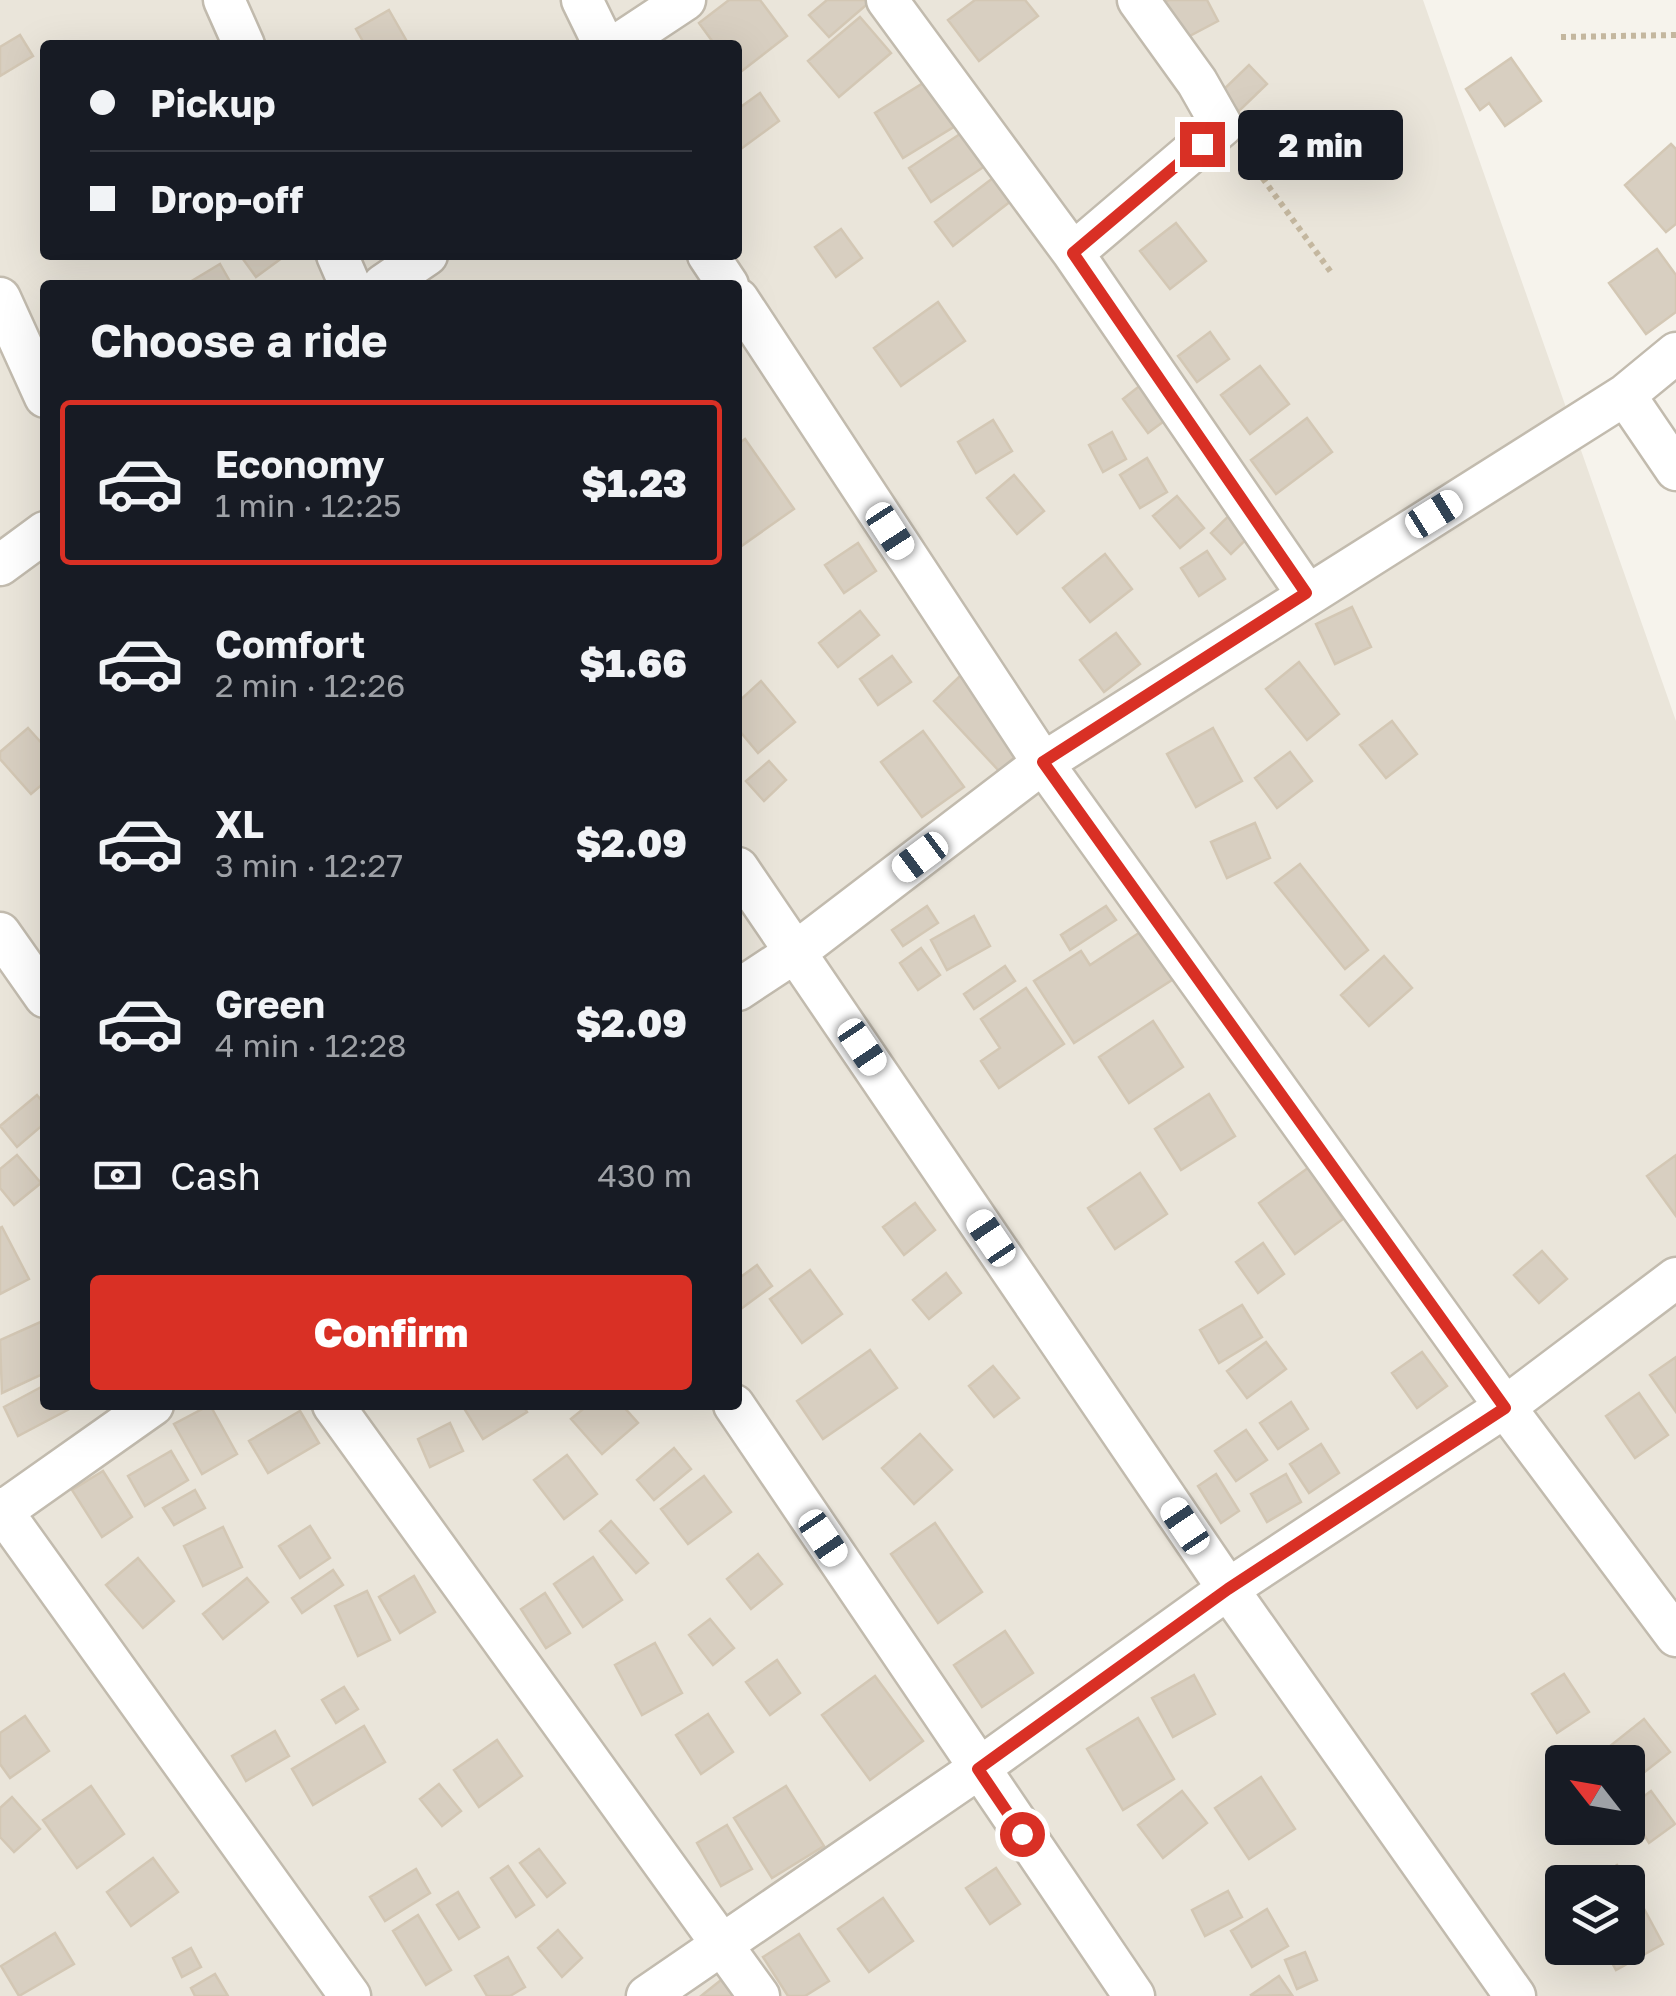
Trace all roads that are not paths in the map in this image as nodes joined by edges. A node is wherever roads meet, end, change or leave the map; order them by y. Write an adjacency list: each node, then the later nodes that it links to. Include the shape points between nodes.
1 (224, 0): 6 (street)
2 (582, 0): 7 (street)
3 (684, 0): 8 (street)
4 (887, 0): 9 (street)
5 (1138, 0): 9 (street, via 1222,126)
6 (242, 40)
7 (602, 40)
8 (624, 40)
9 (1073, 253): 20 (street)
10 (420, 260): 11 (street)
11 (390, 280)
12 (0, 298): 15 (street)
13 (742, 305): 21 (street)
14 (1676, 354): 16 (street)
15 (40, 386)
16 (1624, 394): 17 (street); 20 (street)
17 (1676, 470)
18 (40, 536): 19 (street)
19 (0, 565)
20 (1306, 593): 21 (street)
21 (1043, 762): 24 (street); 28 (street)
22 (742, 874): 24 (street)
23 (0, 932): 26 (street)
24 (797, 951): 25 (street); 33 (street)
25 (742, 987)
26 (40, 990)
27 (1676, 1278): 28 (street)
28 (1505, 1408): 33 (street); 34 (street)
29 (146, 1410): 32 (street)
30 (337, 1410): 36 (street)
31 (737, 1410): 35 (street)
32 (1, 1511): 37 (street)
33 (1228, 1589): 35 (street); 41 (street)
34 (1676, 1636)
35 (978, 1769): 36 (street); 40 (street)
36 (722, 1944): 38 (street); 39 (street)
37 (350, 1996)
38 (647, 1996)
39 (758, 1996)
40 (1134, 1996)
41 (1515, 1996)

